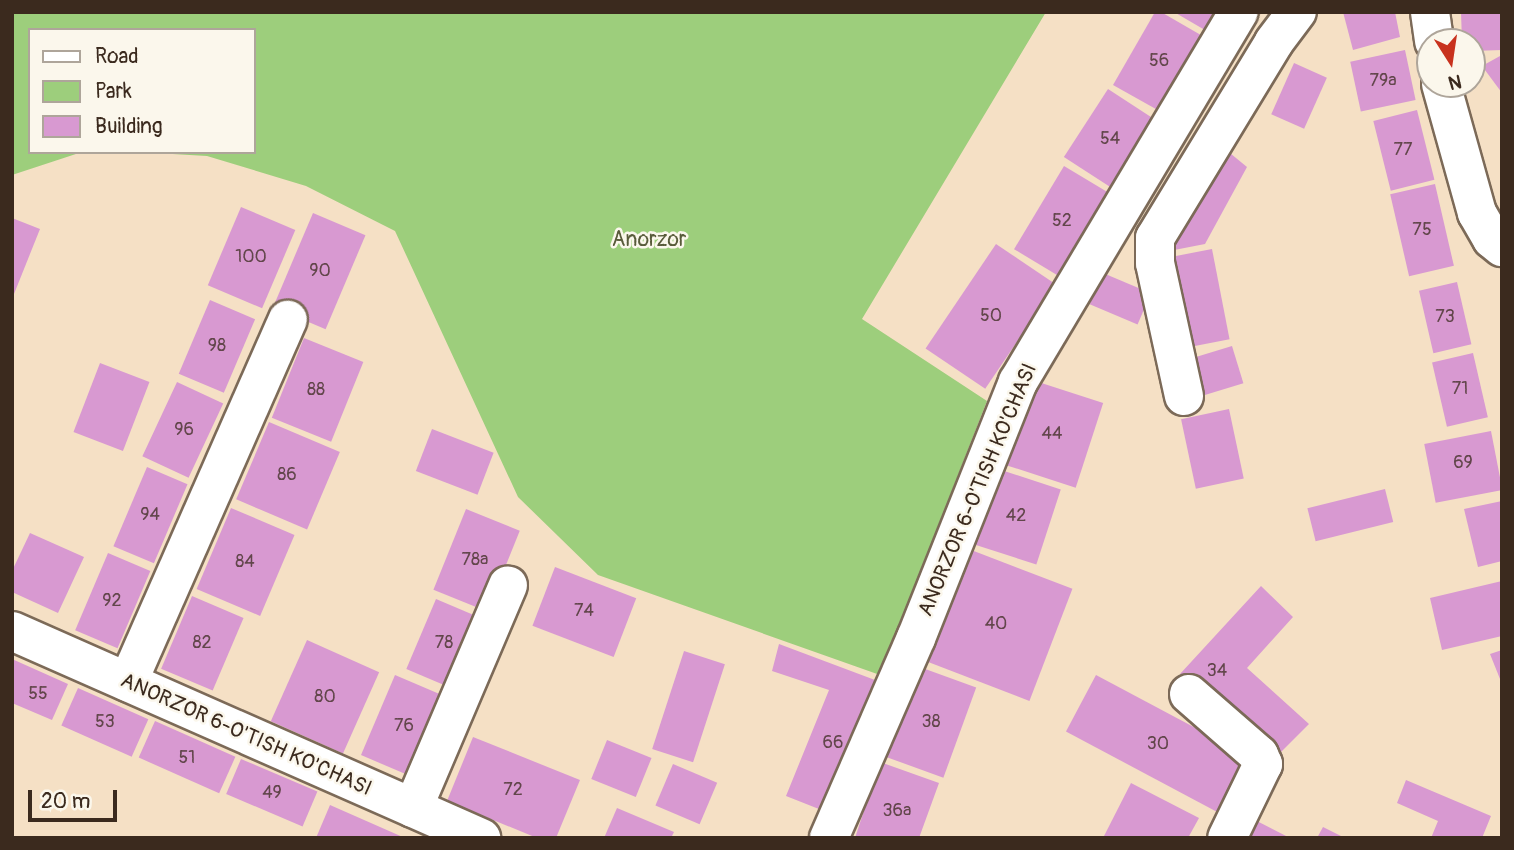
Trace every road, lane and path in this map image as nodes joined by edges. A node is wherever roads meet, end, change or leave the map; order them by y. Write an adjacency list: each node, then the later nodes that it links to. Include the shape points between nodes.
1 (1239, 12): 13 (street, ANORZOR 6-O'TISH KO'CHASI, via 1018,382 916,638)
2 (1297, 12): 6 (street, via 1274,42 1155,238 1155,263)
3 (1445, 98): 4 (street, via 1477,213)
4 (1502, 247)
5 (288, 320): 9 (street)
6 (1184, 396)
7 (508, 585): 11 (street)
8 (12, 631): 9 (street, ANORZOR 6-O'TISH KO'CHASI)
9 (128, 682): 11 (street, ANORZOR 6-O'TISH KO'CHASI)
10 (1189, 694): 14 (street, via 1259,755 1263,764)
11 (413, 808): 12 (street, ANORZOR 6-O'TISH KO'CHASI)
12 (481, 838)
13 (829, 838)
14 (1227, 838)

